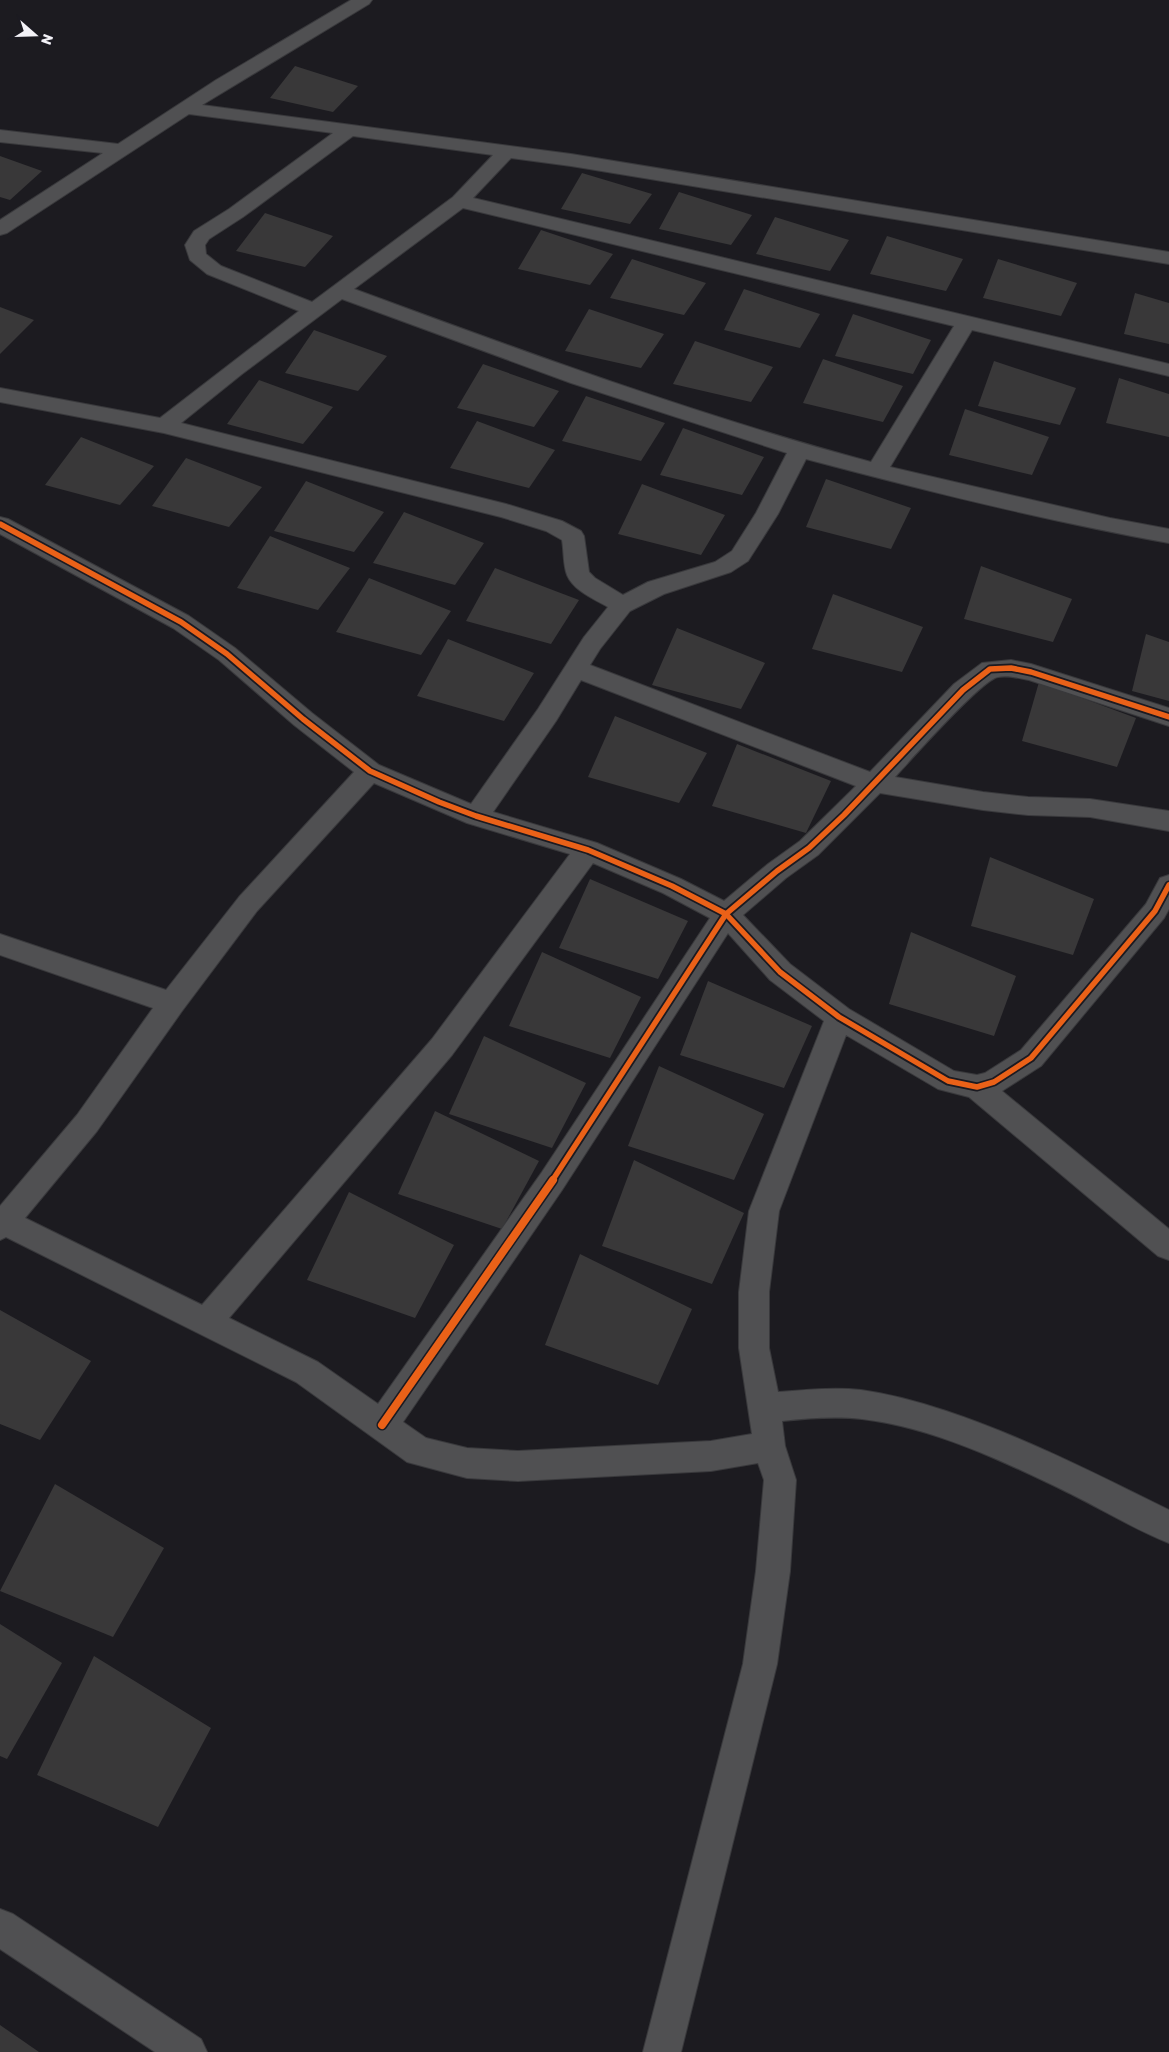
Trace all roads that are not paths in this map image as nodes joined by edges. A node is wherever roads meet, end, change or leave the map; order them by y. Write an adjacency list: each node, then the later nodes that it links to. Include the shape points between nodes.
1 (364, 0): 2 (street)
2 (185, 108): 3 (street); 5 (street)
3 (348, 131): 6 (street); 11 (street, via 201,235 195,245 198,256 214,270)
4 (0, 136): 5 (street)
5 (121, 150): 8 (street)
6 (505, 153): 7 (street); 9 (street, via 571,160)
7 (460, 201): 10 (street); 12 (street)
8 (0, 229)
9 (1169, 258)
10 (340, 291): 11 (street); 16 (street, via 578,378)
11 (314, 310): 15 (street)
12 (966, 323): 13 (street); 17 (street)
13 (1169, 370)
14 (0, 395): 15 (street)
15 (164, 426): 20 (street, via 506,511 554,526 573,536 578,574 587,584)
16 (800, 450): 17 (street); 20 (street, via 767,514 740,556 723,568 656,588)
17 (877, 471): 19 (street)
18 (0, 524): 23 (street, via 181,622 227,654)
19 (1169, 536)
20 (622, 606): 21 (street)
21 (576, 669): 24 (street); 25 (street)
22 (1169, 717): 24 (street, via 1031,672 990,669 963,690)
23 (370, 771): 25 (street); 32 (street, via 248,904)
24 (874, 783): 26 (street, via 983,801 1090,808); 29 (street, via 809,848)
25 (476, 816): 27 (street)
26 (1169, 821)
27 (588, 850): 29 (street, via 672,886); 37 (street, via 442,1047)
28 (1169, 886): 30 (street)
29 (726, 914): 33 (street, via 780,972); 39 (street, via 552,1181)
30 (1162, 915): 34 (street, via 1111,965 1030,1058 994,1082)
31 (0, 944): 32 (street)
32 (172, 1003): 35 (street, via 87,1123)
33 (839, 1017): 34 (street, via 948,1081); 38 (street, via 764,1211 754,1292 754,1348)
34 (977, 1087): 36 (street)
35 (2, 1224): 37 (street)
36 (1169, 1247)
37 (206, 1323): 39 (street, via 306,1372)
38 (765, 1408): 40 (street); 41 (street, via 854,1404 896,1411 971,1433 1060,1472)
39 (382, 1425): 40 (street, via 418,1451 466,1463 518,1466 711,1456)
40 (769, 1446): 44 (street, via 780,1480 773,1571 760,1664)
41 (1169, 1527)
42 (0, 1928): 43 (street)
43 (188, 2052)
44 (662, 2052)

